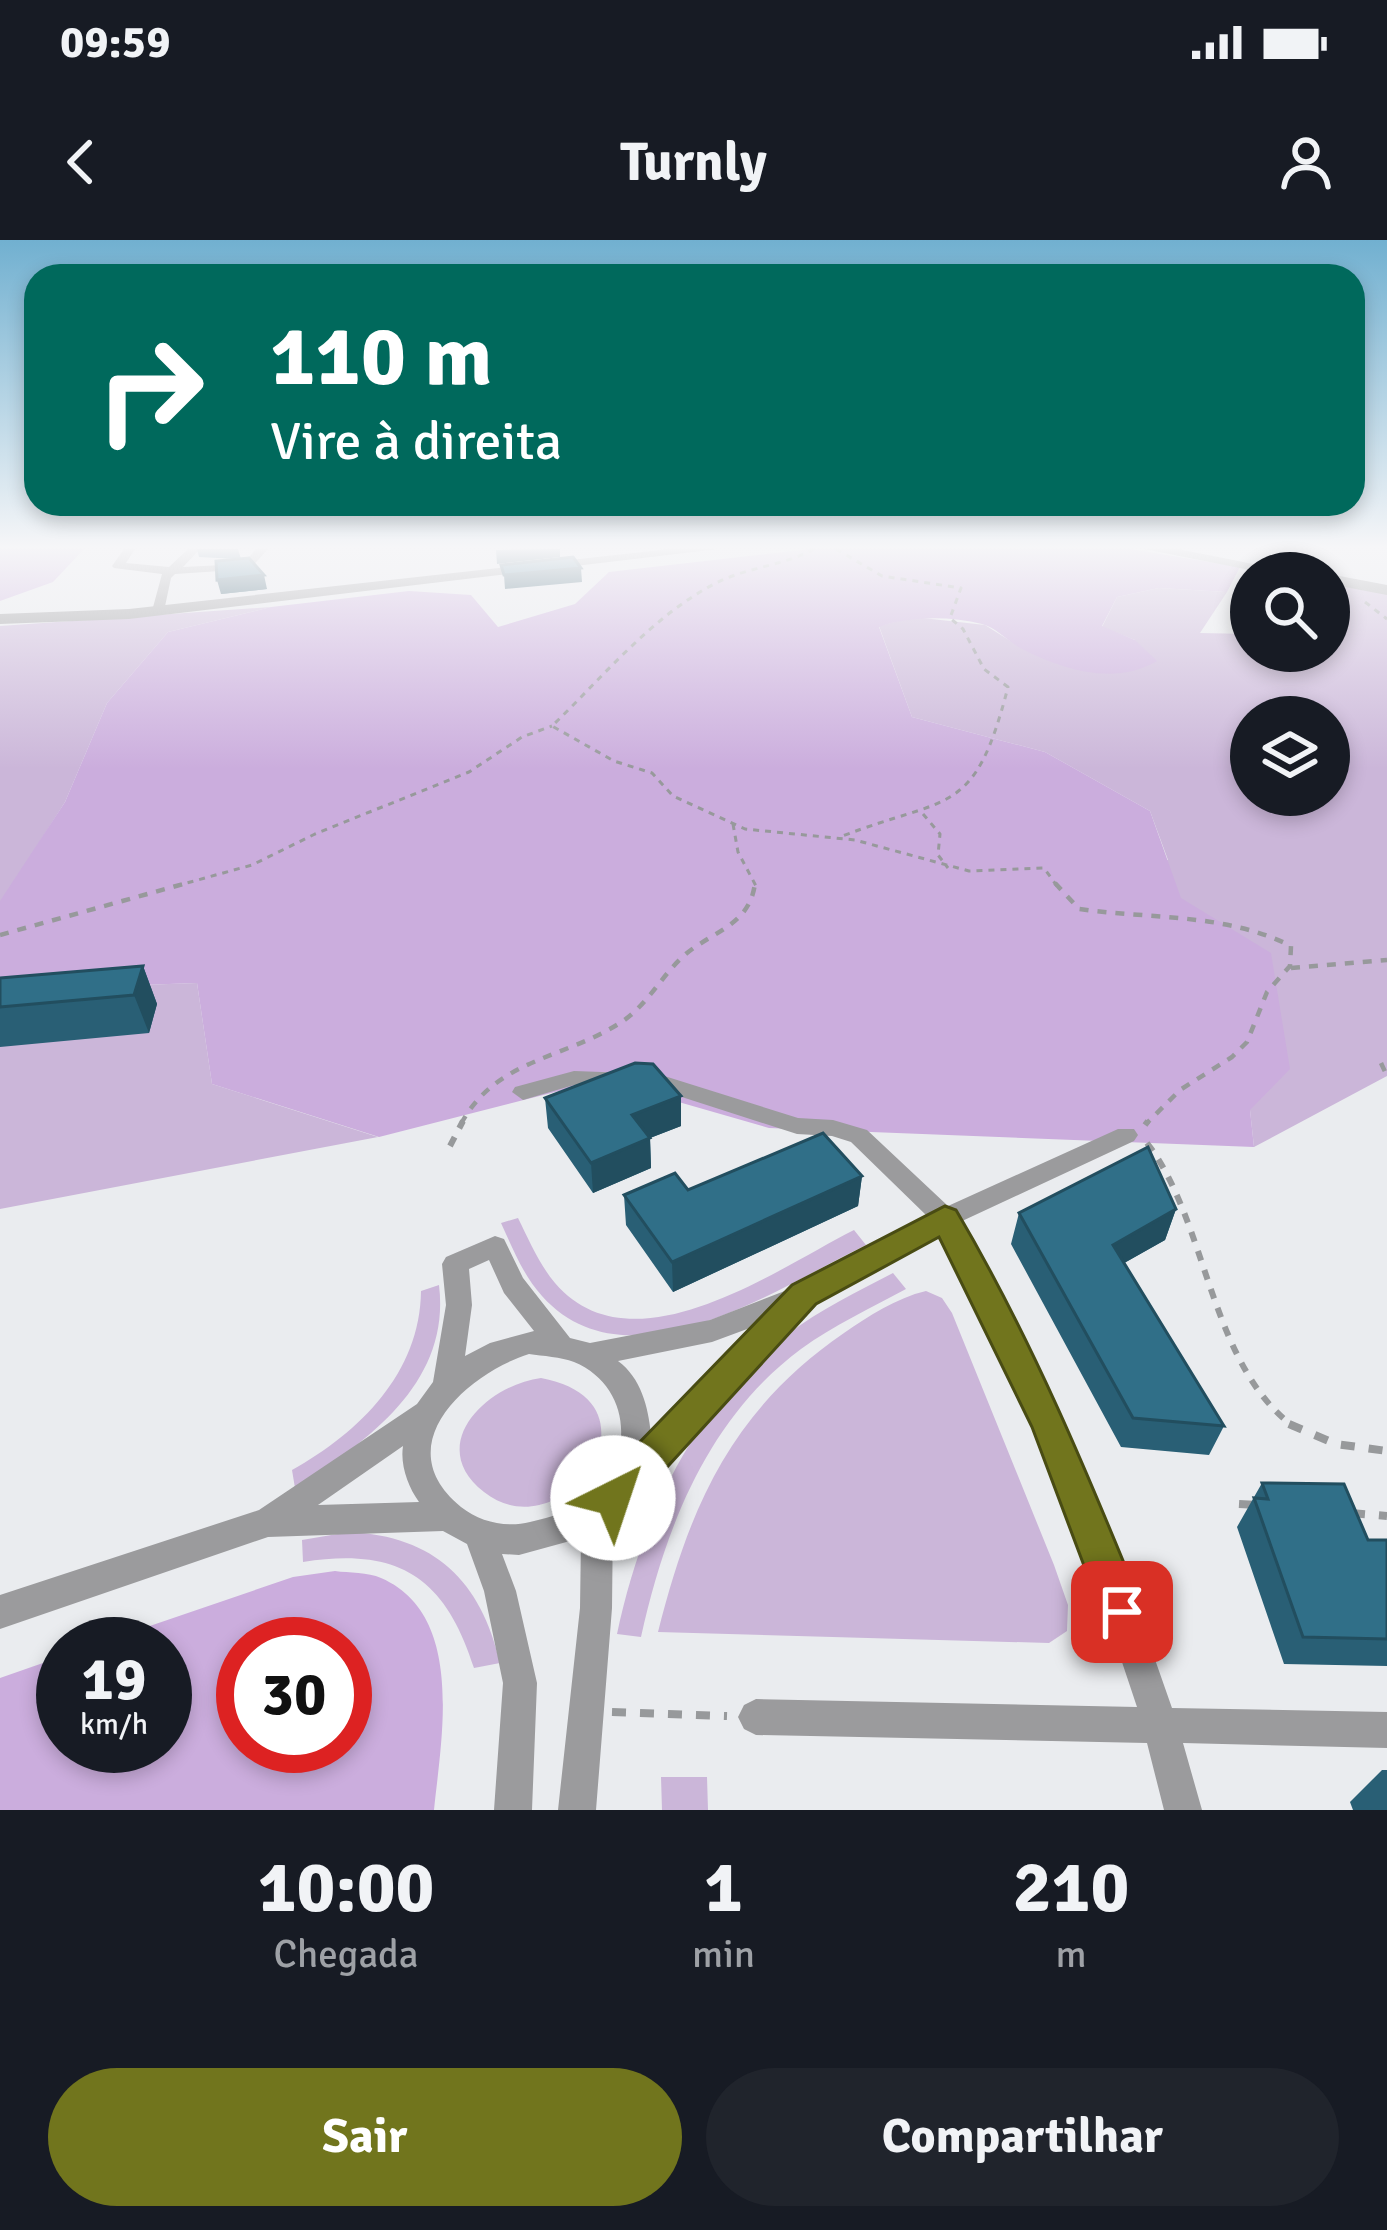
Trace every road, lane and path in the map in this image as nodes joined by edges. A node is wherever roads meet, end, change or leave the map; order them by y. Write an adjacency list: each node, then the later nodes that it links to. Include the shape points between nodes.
1 (663, 622): 3 (path)
2 (956, 622): 4 (path, via 986,671 1007,684 987,760 964,790)
3 (552, 726): 5 (path, via 652,773 673,796); 8 (path, via 469,772 252,865)
4 (923, 813): 6 (path); 7 (path, via 940,834 938,855)
5 (733, 824): 6 (path); 15 (path, via 757,885 742,921 692,950 620,1023 506,1068)
6 (837, 839): 7 (path)
7 (948, 868): 10 (path, via 1044,868 1079,909 1208,921 1279,938 1294,955)
8 (0, 934)
9 (1387, 960): 10 (path)
10 (1288, 969): 14 (path, via 1267,992 1255,1037 1159,1104)
11 (1381, 1063): 12 (path)
12 (1387, 1076)
13 (523, 1092): 16 (street, via 574,1078 658,1082 797,1126 846,1132)
14 (1136, 1139): 16 (street); 22 (path, via 1164,1165 1266,1404 1318,1439)
15 (450, 1146)
16 (945, 1218): 17 (street); 35 (street, via 1051,1427)
17 (804, 1294): 19 (street, via 712,1331); 23 (street)
18 (559, 1343): 19 (street); 20 (street, via 499,1349); 20 (street, via 513,1285 495,1246 455,1264 459,1305)
19 (592, 1354): 23 (street, via 632,1394 637,1452)
20 (447, 1382): 21 (street)
21 (427, 1413): 28 (street, via 420,1468); 30 (street)
22 (1387, 1451)
23 (625, 1481): 26 (street)
24 (1239, 1504): 25 (path)
25 (1260, 1505)
26 (597, 1513): 31 (street, via 540,1538); 33 (street)
27 (1344, 1513): 29 (path)
28 (447, 1516): 30 (street); 31 (street)
29 (1387, 1516)
30 (268, 1522): 32 (street)
31 (479, 1534): 37 (street, via 520,1683)
32 (0, 1612)
33 (584, 1711): 34 (path); 38 (street)
34 (756, 1717): 35 (street)
35 (1160, 1724): 36 (street); 39 (street)
36 (1387, 1730)
37 (513, 1810)
38 (578, 1810)
39 (1183, 1810)

